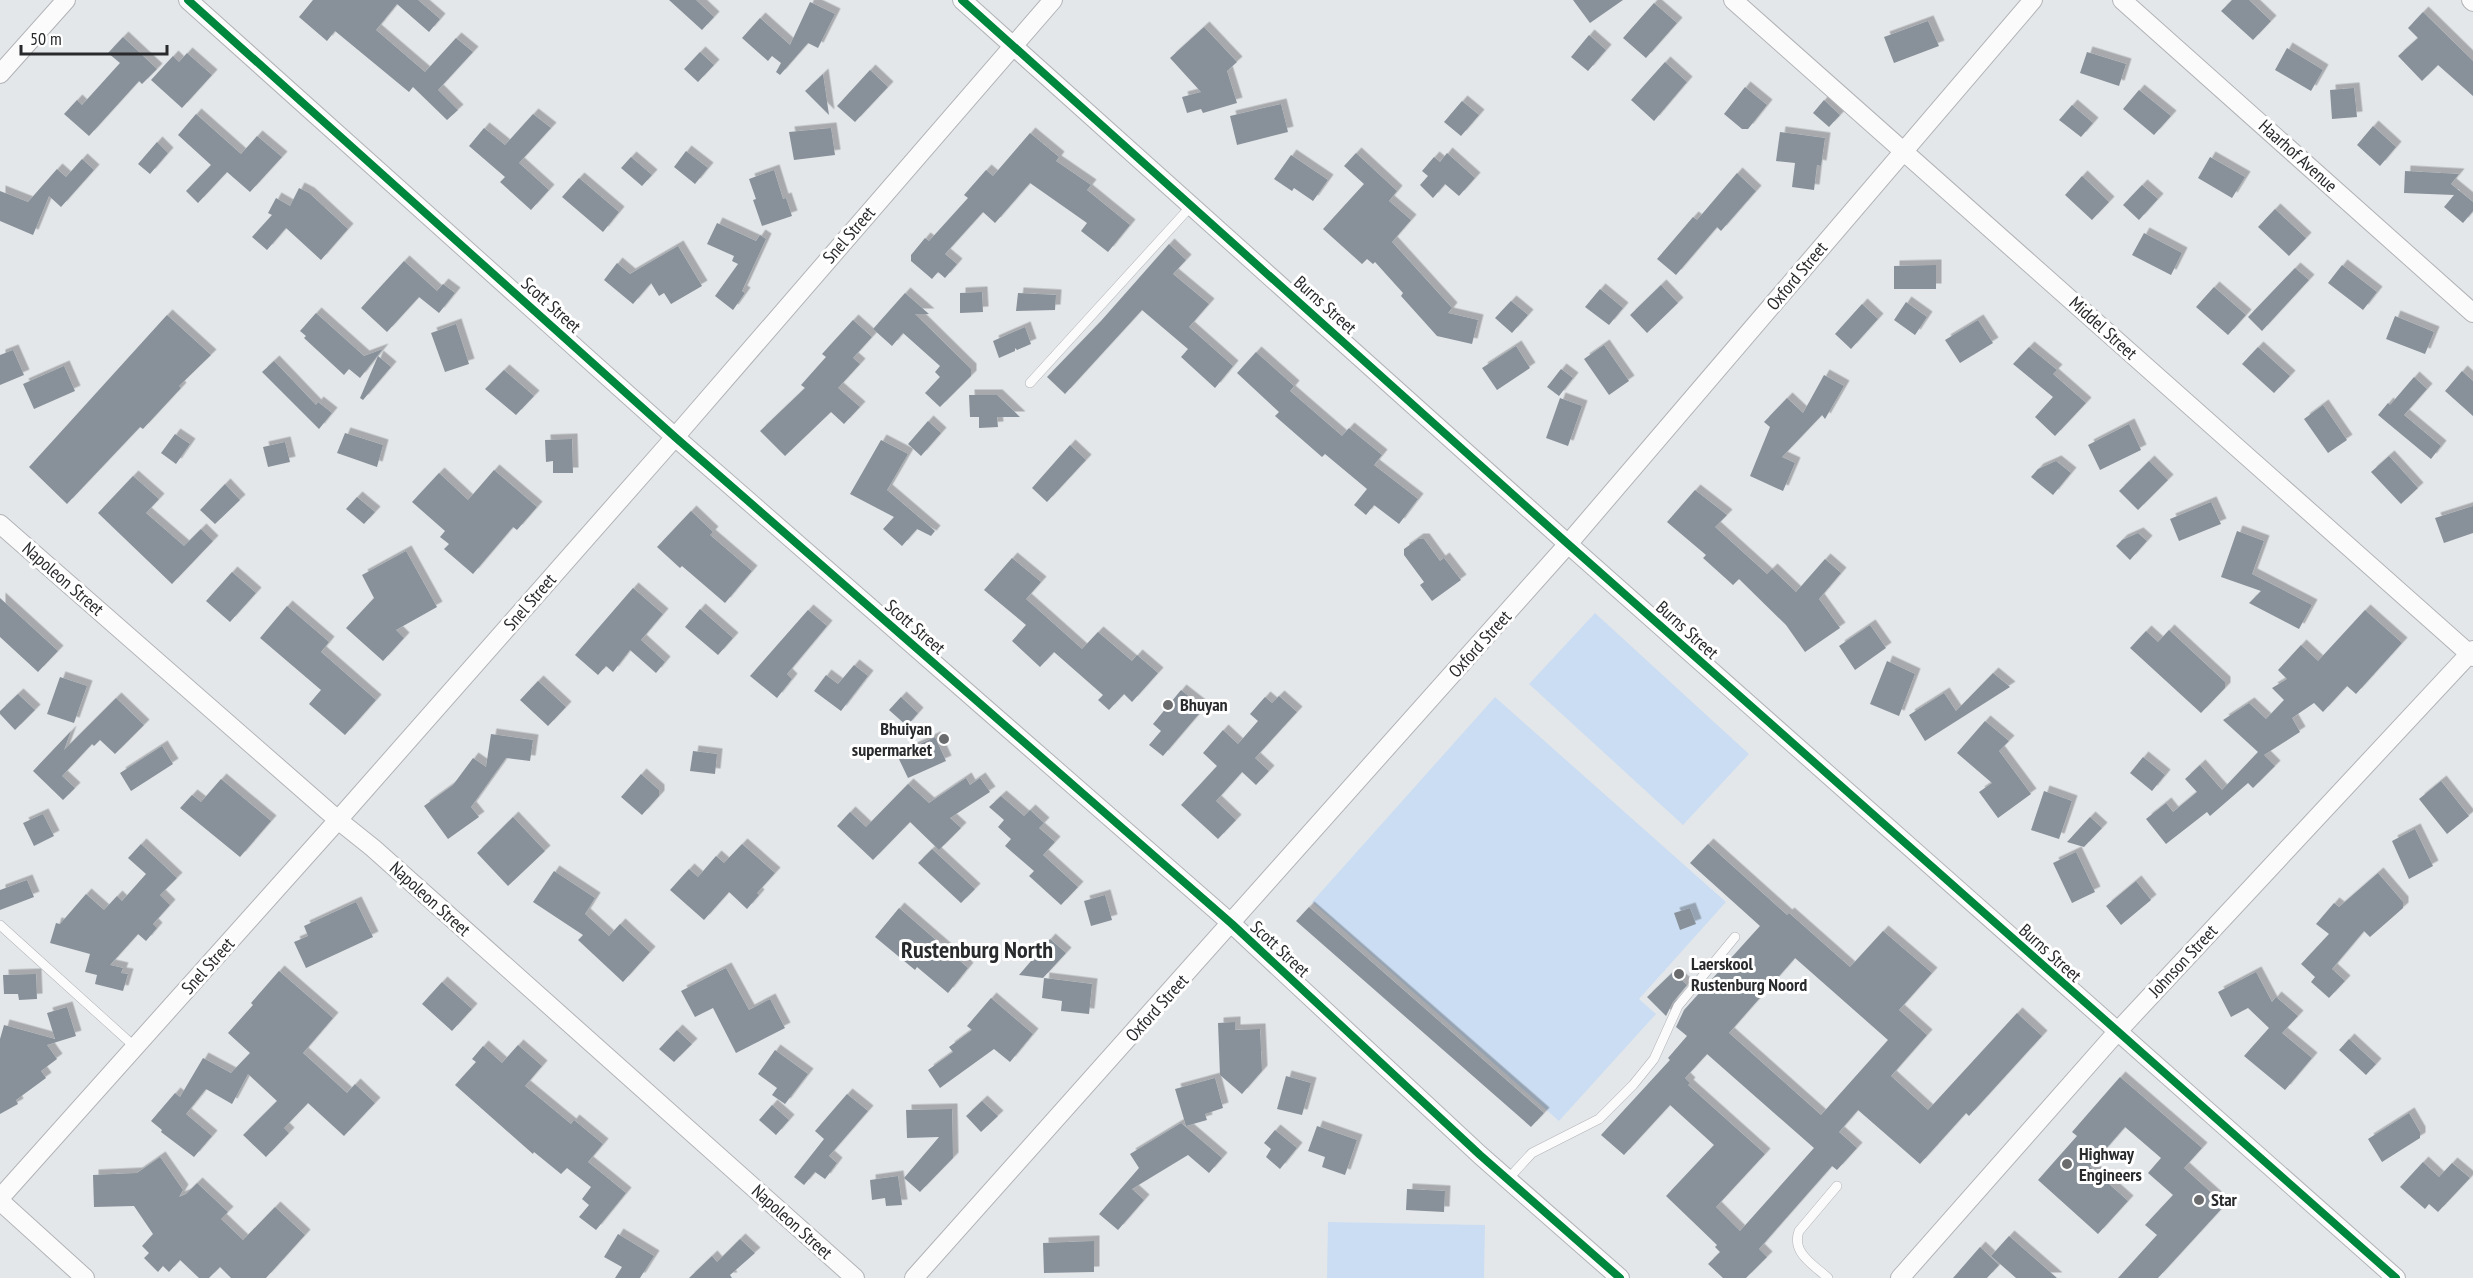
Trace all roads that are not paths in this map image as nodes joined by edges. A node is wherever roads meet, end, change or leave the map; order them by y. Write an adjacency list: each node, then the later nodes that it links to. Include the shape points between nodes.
1 (66, 0): 9 (street)
2 (188, 0): 14 (street, Scott Street)
3 (962, 0): 8 (street, Burns Street)
4 (1053, 0): 8 (street, Snel Street)
5 (1733, 0): 10 (street, Middel Street)
6 (2033, 0): 10 (street, Oxford Street)
7 (2122, 0): 12 (street, Haarhof Avenue)
8 (1012, 45): 11 (street, Burns Street); 14 (street, Snel Street)
9 (0, 74)
10 (1903, 151): 16 (street, Oxford Street); 17 (street, Middel Street)
11 (1192, 205): 13 (lane); 16 (street, Burns Street)
12 (2473, 313)
13 (1030, 382)
14 (675, 437): 18 (street, Snel Street); 19 (street, Scott Street)
15 (0, 524): 18 (street, Napoleon Street)
16 (1568, 544): 19 (street, Oxford Street); 22 (street, Burns Street)
17 (2472, 654): 22 (street, Johnson Street)
18 (338, 820): 23 (street, Snel Street); 28 (street, Napoleon Street)
19 (1232, 924): 24 (street, Scott Street); 29 (street, Oxford Street)
20 (0, 925): 23 (lane)
21 (1735, 937): 24 (lane, via 1678,1006 1654,1059 1633,1085 1599,1119 1532,1153)
22 (2117, 1032): 32 (street, Johnson Street); 33 (street, Burns Street)
23 (135, 1047): 26 (street, Snel Street)
24 (1508, 1179): 30 (street, Scott Street)
25 (1837, 1186): 31 (lane, via 1796,1239 1800,1253)
26 (0, 1199): 27 (street)
27 (85, 1278)
28 (855, 1278)
29 (914, 1278)
30 (1620, 1278)
31 (1828, 1278)
32 (1900, 1278)
33 (2396, 1278)

